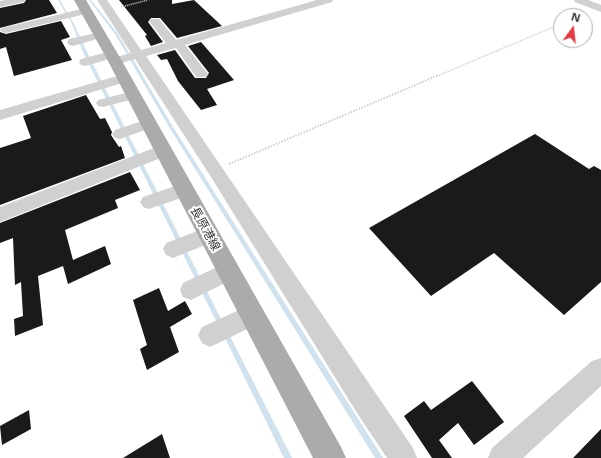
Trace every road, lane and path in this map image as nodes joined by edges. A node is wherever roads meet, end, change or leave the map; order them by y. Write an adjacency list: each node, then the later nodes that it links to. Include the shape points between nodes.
1 (20, 0): 5 (street)
2 (148, 0): 7 (path)
3 (328, 0): 9 (street)
4 (579, 0): 8 (street)
5 (0, 4)
6 (279, 4): 9 (street)
7 (94, 5): 12 (street, via 61,17); 13 (main road, 長原港線); 16 (street)
8 (601, 9)
9 (289, 12): 15 (street)
10 (155, 21): 15 (street)
11 (553, 27): 25 (path)
12 (6, 30)
13 (100, 35): 14 (street); 18 (main road, 長原港線)
14 (73, 42)
15 (176, 44): 16 (street); 19 (street)
16 (138, 54): 18 (street); 25 (street)
17 (85, 62): 18 (street)
18 (121, 72): 20 (street); 21 (street); 22 (main road, 長原港線)
19 (201, 74)
20 (103, 103)
21 (0, 116)
22 (148, 124): 23 (street); 24 (main road, 長原港線)
23 (120, 134)
24 (162, 151): 26 (main road, 長原港線); 28 (street)
25 (215, 169): 37 (street)
26 (184, 190): 27 (street); 29 (main road, 長原港線)
27 (149, 202)
28 (0, 214)
29 (208, 235): 30 (street); 31 (main road, 長原港線)
30 (173, 249)
31 (228, 271): 32 (street); 33 (main road, 長原港線)
32 (191, 290)
33 (252, 315): 34 (street); 36 (main road, 長原港線)
34 (210, 335)
35 (601, 370): 38 (street)
36 (330, 458)
37 (403, 458)
38 (502, 458)

